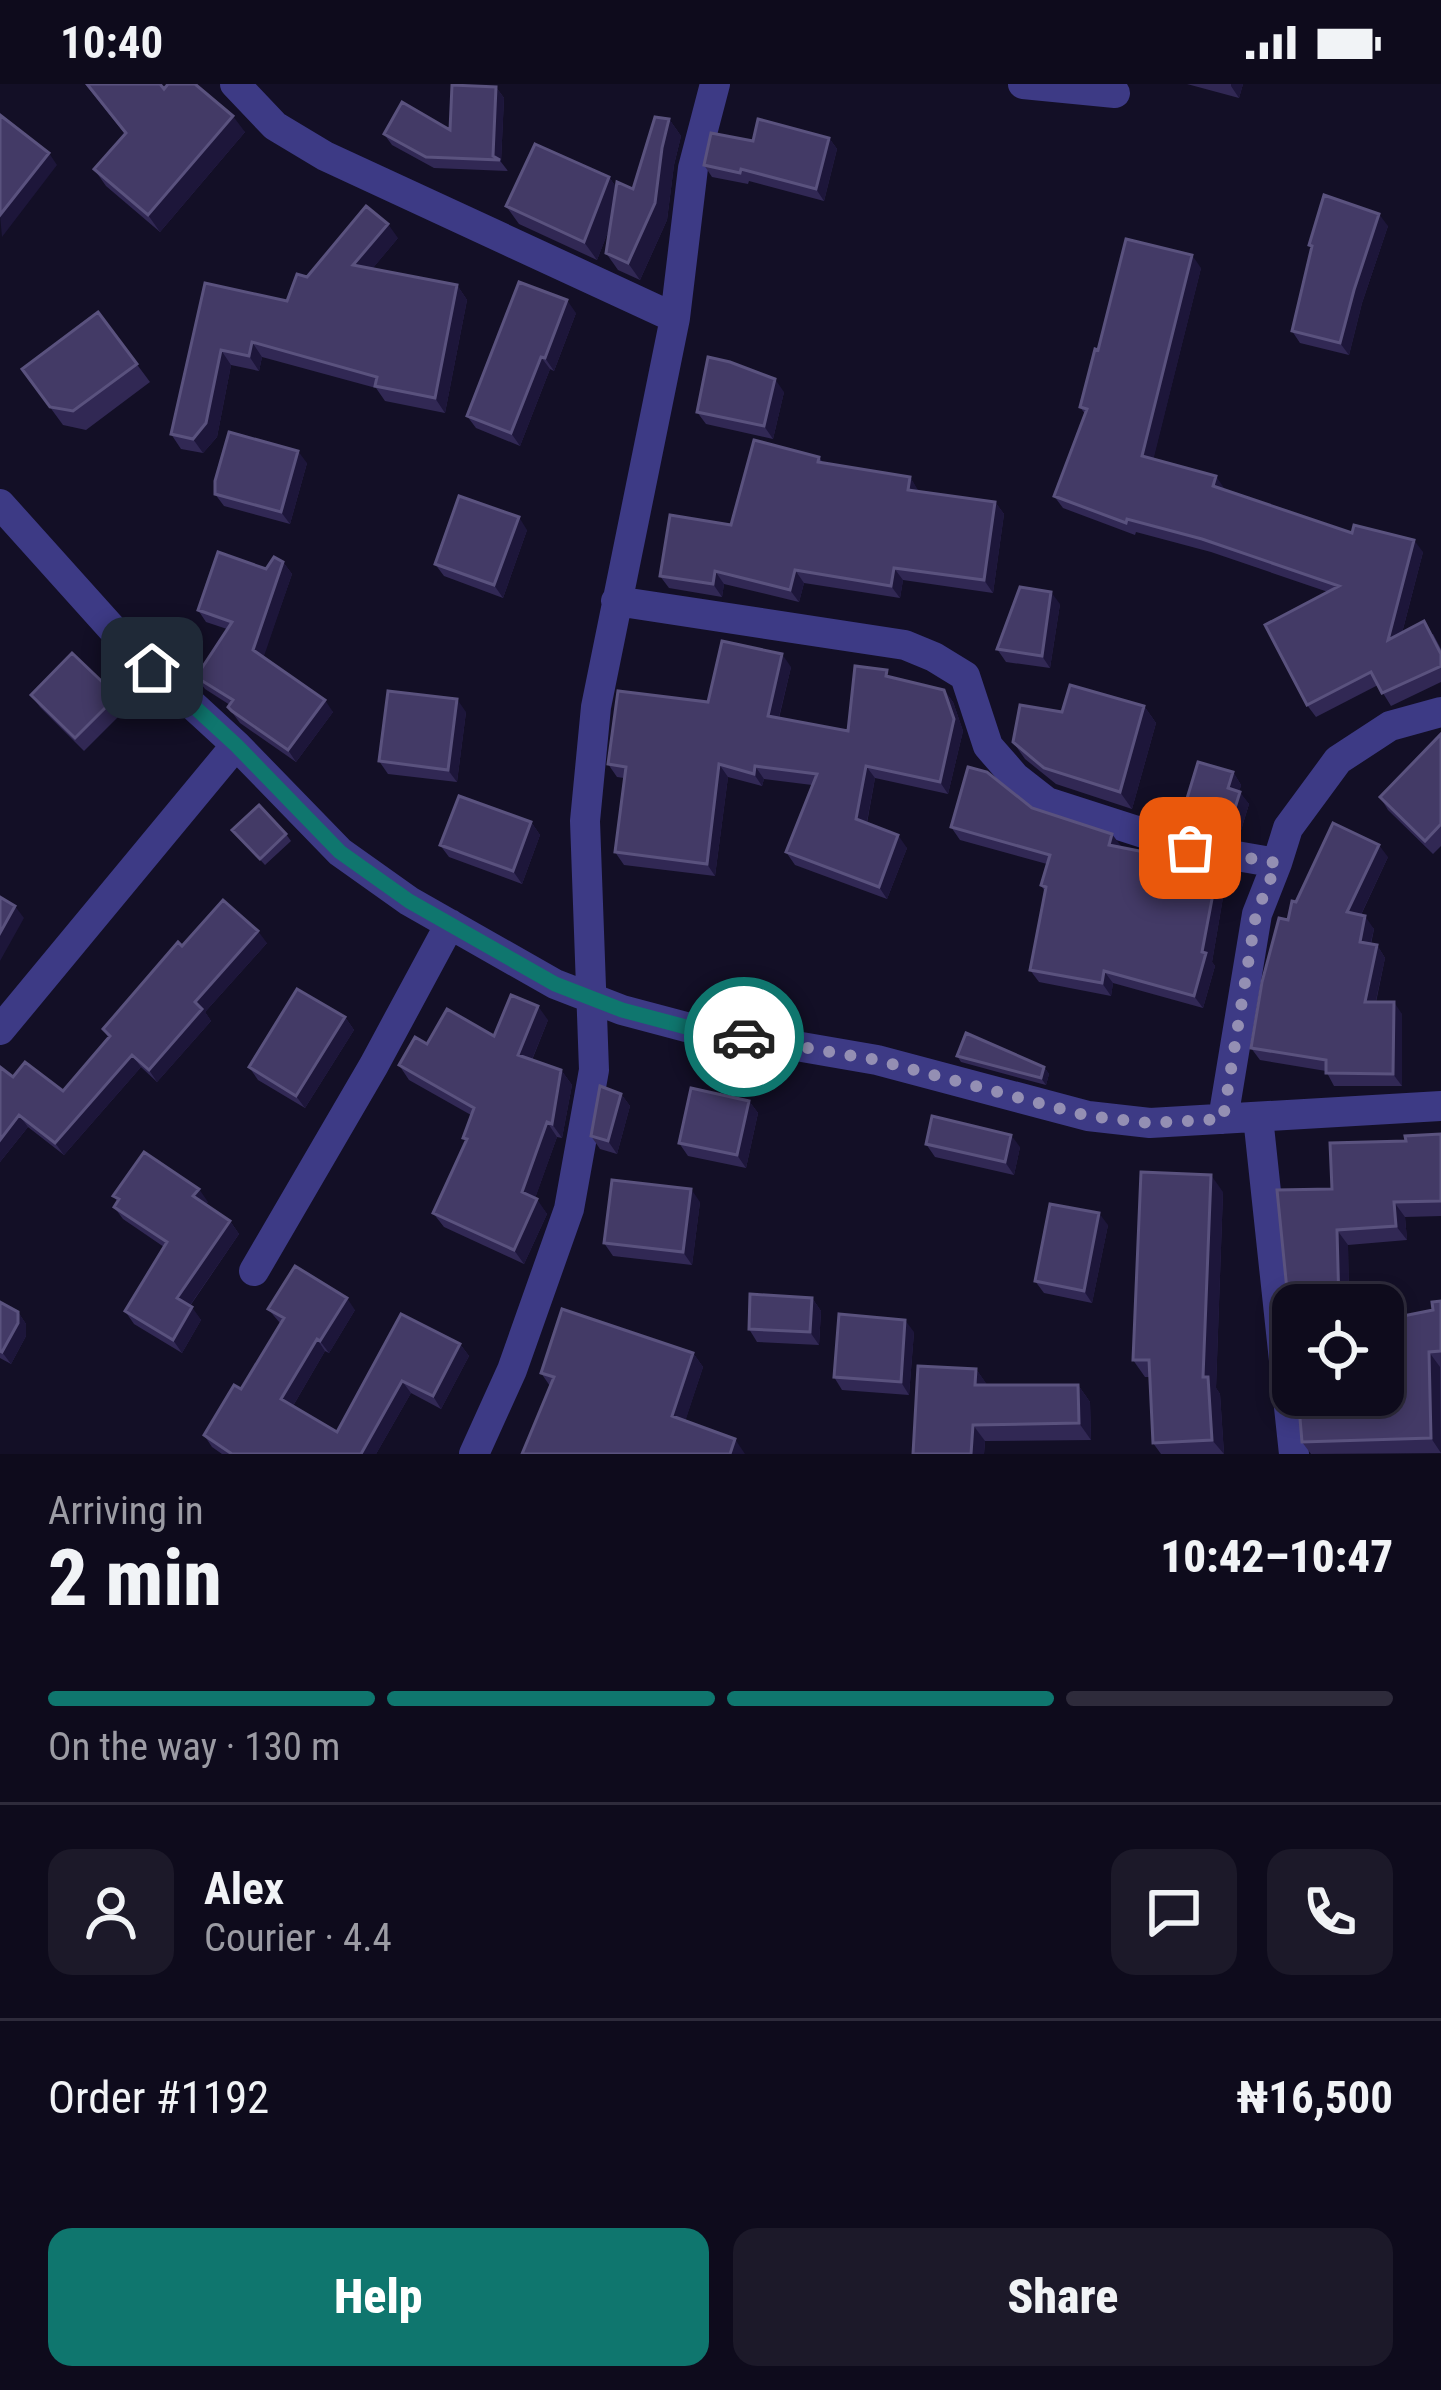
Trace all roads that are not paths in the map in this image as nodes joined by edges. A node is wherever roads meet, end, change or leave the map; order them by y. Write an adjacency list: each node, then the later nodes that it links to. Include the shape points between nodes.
1 (235, 84): 5 (street, via 275,126 325,156)
2 (716, 84): 5 (street, via 694,168)
3 (1024, 84): 4 (street)
4 (1115, 93)
5 (675, 318): 7 (street)
6 (0, 504): 9 (street, via 124,642)
7 (616, 602): 10 (street, via 905,645 965,676 988,746 1047,802 1190,848); 12 (street, via 585,821)
8 (1441, 712): 10 (street, via 1390,726 1338,760 1288,828)
9 (236, 745): 11 (street, via 340,852); 13 (street)
10 (1277, 863): 16 (street, via 1256,914)
11 (450, 924): 12 (street); 17 (street)
12 (592, 998): 16 (street, via 686,1027 877,1060 1088,1116); 18 (street, via 594,1070 569,1209)
13 (0, 1030)
14 (1441, 1106): 15 (street)
15 (1258, 1117): 16 (street); 19 (street)
16 (1223, 1119)
17 (254, 1271)
18 (474, 1454)
19 (1294, 1454)

